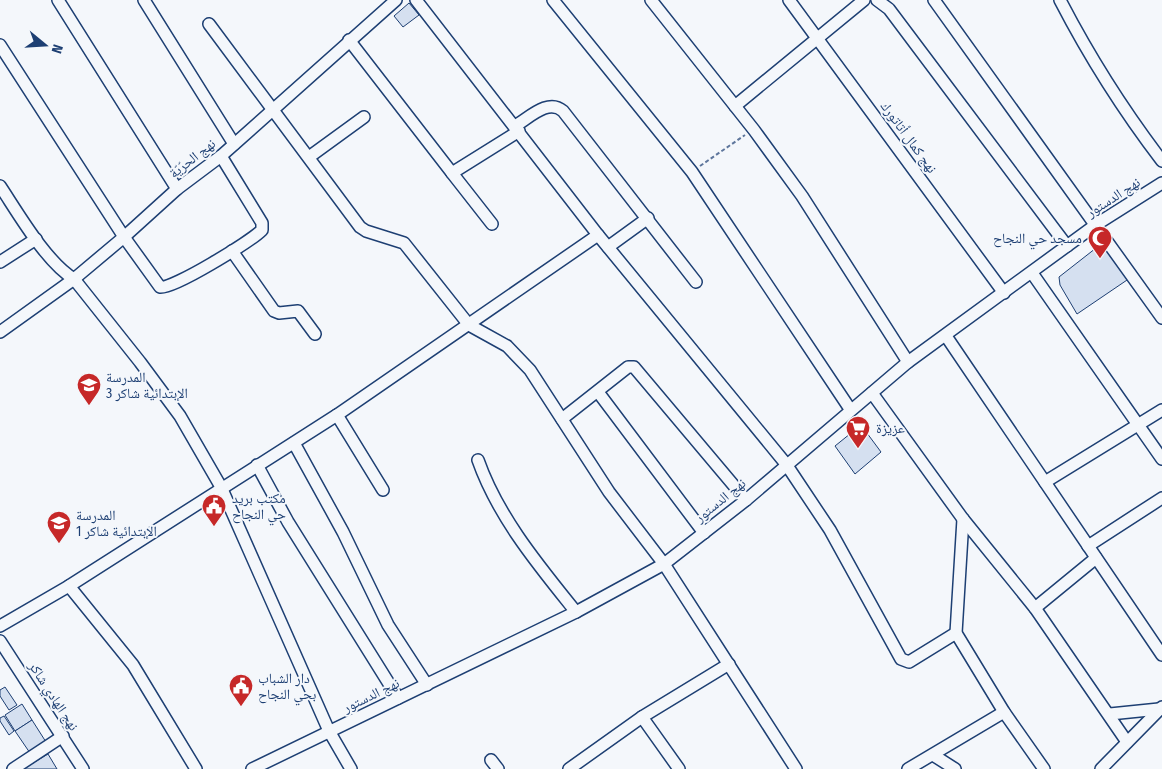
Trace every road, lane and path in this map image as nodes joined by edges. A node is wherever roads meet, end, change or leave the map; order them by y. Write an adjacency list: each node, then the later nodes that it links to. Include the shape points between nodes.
1 (58, 0): 29 (street)
2 (144, 0): 21 (street)
3 (396, 0): 14 (street, نهج الحرّيّة)
4 (416, 0): 19 (street)
5 (554, 0): 25 (street)
6 (651, 0): 16 (street)
7 (789, 0): 13 (street, نهج كمال أتاتورك)
8 (877, 0): 36 (street, via 889,9)
9 (1060, 0): 24 (street, via 1117,99)
10 (938, 1): 32 (street)
11 (856, 2): 13 (street)
12 (209, 24): 17 (street)
13 (818, 38): 16 (street); 43 (street, نهج كمال أتاتورك)
14 (349, 40): 17 (street, نهج الحرّيّة); 26 (street)
15 (0, 45): 34 (street)
16 (735, 106): 20 (street)
17 (272, 111): 21 (street, نهج الحرّيّة); 23 (street)
18 (364, 117): 23 (street)
19 (517, 129): 26 (street); 30 (street, via 548,106 558,107); 33 (street)
20 (754, 130): 25 (path); 49 (street, via 825,230)
21 (234, 144): 22 (street, نهج الحرّيّة)
22 (221, 156): 29 (street, نهج الحرّيّة); 38 (street, via 263,226 260,232)
23 (308, 157): 45 (street, via 360,227 410,248)
24 (1162, 161)
25 (692, 172): 52 (street)
26 (452, 173): 31 (street)
27 (1162, 183): 32 (street, نهج الدستور)
28 (0, 186): 35 (street)
29 (177, 189): 34 (street, نهج الحرّيّة)
30 (648, 218): 37 (street); 42 (street)
31 (492, 224)
32 (1096, 224): 36 (street, نهج الدستور); 44 (street)
33 (598, 235): 37 (street); 45 (street)
34 (124, 237): 38 (street, via 157,283 165,288); 41 (street, نهج الحرّيّة)
35 (36, 239): 39 (street); 41 (street)
36 (1067, 246): 40 (street, نهج الدستور)
37 (608, 247): 60 (street)
38 (232, 251): 47 (street, via 274,310 279,313 298,311)
39 (0, 262)
40 (1032, 273): 43 (street, نهج الدستور); 56 (street)
41 (74, 279): 46 (street, نهج الحرّيّة); 63 (street, via 180,416)
42 (696, 282)
43 (1004, 292): 48 (street, نهج الدستور)
44 (1162, 318)
45 (468, 325): 54 (street); 55 (street, via 518,356)
46 (0, 332)
47 (315, 334)
48 (946, 336): 49 (street, نهج الدستور); 62 (street)
49 (908, 362): 51 (street, نهج الدستور)
50 (598, 392): 55 (street); 66 (street, via 628,367 634,367); 68 (street)
51 (872, 392): 52 (street, نهج الدستور); 67 (street)
52 (850, 409): 60 (street, نهج الدستور)
53 (1162, 410): 56 (street)
54 (338, 415): 57 (street); 64 (street)
55 (562, 419): 71 (street, via 609,492)
56 (1140, 425): 58 (street); 62 (street)
57 (294, 443): 61 (street); 80 (street, via 344,532 388,625)
58 (1162, 459)
59 (478, 460): 74 (street, via 516,533)
60 (786, 464): 66 (street, نهج الدستور); 76 (street, via 834,538 901,659 908,662)
61 (258, 465): 63 (street); 81 (street, via 288,522)
62 (1045, 482): 69 (street)
63 (221, 487): 72 (street); 86 (street)
64 (383, 490)
65 (1162, 498): 69 (street)
66 (746, 500): 68 (street, نهج الدستور)
67 (963, 519): 73 (street); 76 (street)
68 (704, 533): 71 (street, نهج الدستور)
69 (1088, 546): 70 (street)
70 (1096, 558): 73 (street); 78 (street)
71 (664, 564): 74 (street, نهج الدستور); 79 (street)
72 (69, 586): 75 (street); 92 (street, via 133,665)
73 (1035, 608): 84 (street)
74 (576, 612): 80 (street, نهج الدستور)
75 (0, 626)
76 (956, 633): 83 (street)
77 (0, 641): 87 (street, نهج الهادي شاكر)
78 (1162, 655)
79 (729, 664): 85 (street); 97 (street)
80 (427, 685): 81 (street, نهج الدستور)
81 (398, 698): 86 (street, نهج الدستور)
82 (1160, 708): 84 (street); 88 (street)
83 (1004, 712): 89 (street); 100 (street)
84 (1110, 714): 88 (street)
85 (642, 717): 95 (street); 96 (street)
86 (329, 731): 93 (street, نهج الدستور); 94 (street)
87 (63, 736): 90 (street); 91 (street, نهج الهادي شاكر)
88 (1127, 742): 101 (street)
89 (933, 755): 98 (street); 99 (street)
90 (12, 769)
91 (83, 769)
92 (196, 769)
93 (252, 769)
94 (351, 769)
95 (569, 769)
96 (679, 769)
97 (796, 769)
98 (908, 769)
99 (955, 769)
100 (1044, 769)
101 (1101, 769)

